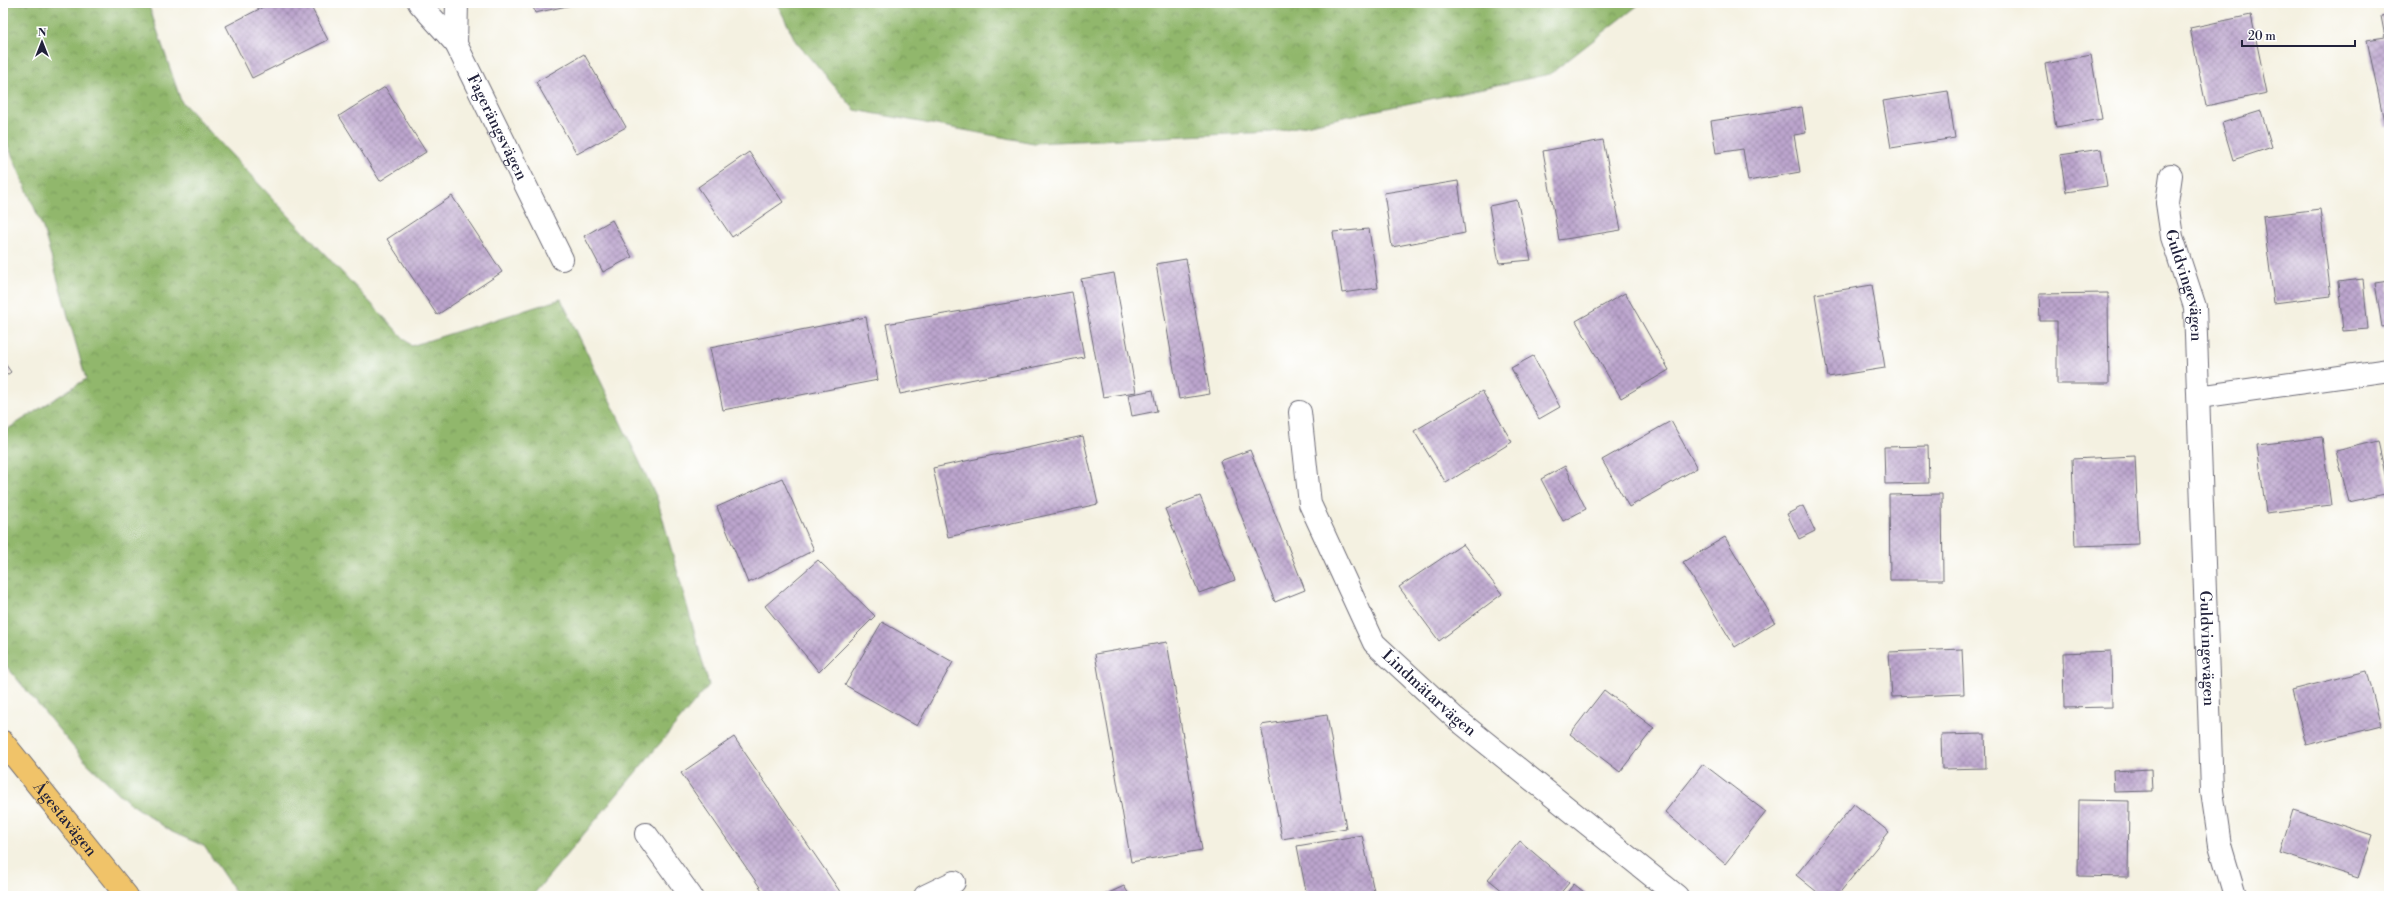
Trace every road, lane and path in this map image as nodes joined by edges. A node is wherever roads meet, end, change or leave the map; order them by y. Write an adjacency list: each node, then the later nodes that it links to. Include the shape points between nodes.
1 (419, 3): 3 (street, Fagerängsvägen)
2 (457, 3): 3 (street)
3 (456, 44): 5 (street, Fagerängsvägen)
4 (2171, 175): 7 (street, Guldvingevägen, via 2167,202 2172,237 2194,307)
5 (562, 259)
6 (2389, 370): 7 (street)
7 (2199, 397): 16 (street, Guldvingevägen, via 2212,791 2220,845)
8 (1300, 412): 15 (street, Lindmätarvägen, via 1310,504 1374,643 1454,717)
9 (3, 742): 12 (main road, Ågestavägen)
10 (646, 834): 13 (street)
11 (954, 882): 14 (street)
12 (127, 896)
13 (691, 896)
14 (924, 896)
15 (1677, 896)
16 (2235, 896)

